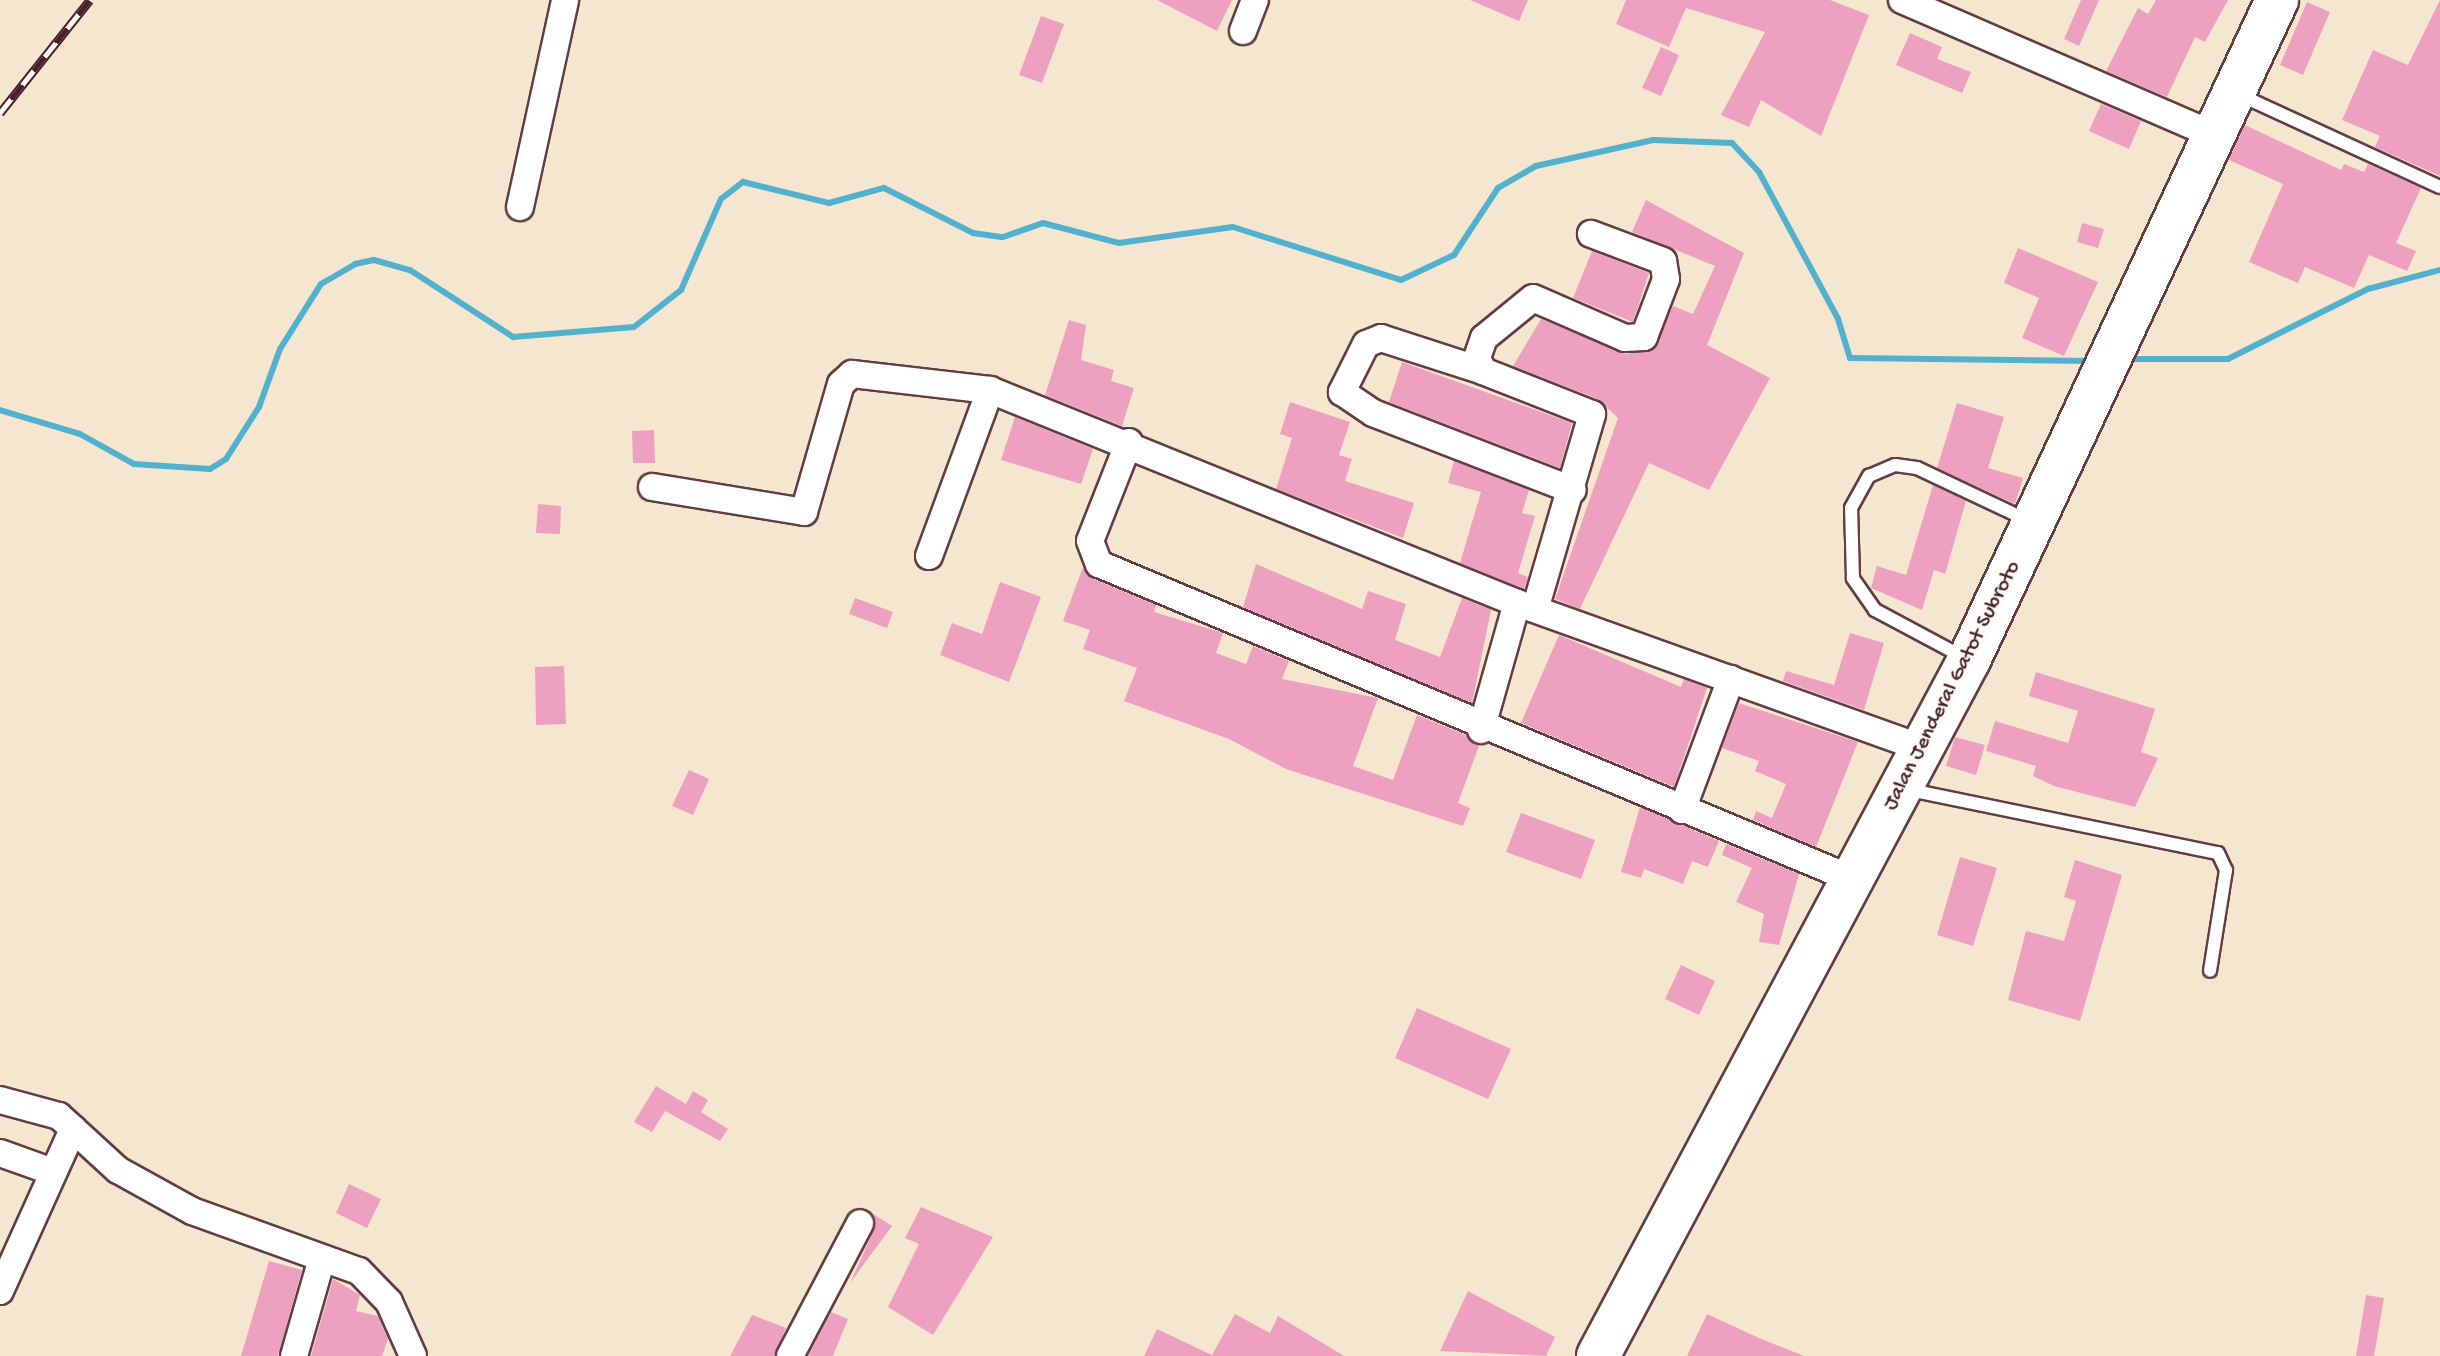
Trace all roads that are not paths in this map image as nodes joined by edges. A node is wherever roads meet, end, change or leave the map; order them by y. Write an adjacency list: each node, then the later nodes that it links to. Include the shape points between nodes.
1 (565, 0): 9 (street)
2 (1255, 0): 5 (street)
3 (1902, 0): 7 (street)
4 (2277, 0): 6 (highway, Jalan Jenderal Gatot Subroto)
5 (1243, 31)
6 (2234, 92): 7 (highway, Jalan Jenderal Gatot Subroto); 8 (lane)
7 (2216, 136): 16 (highway, Jalan Jenderal Gatot Subroto)
8 (2440, 187)
9 (520, 207)
10 (1591, 234): 11 (street, via 1663,261 1666,279 1644,337 1625,338 1533,298 1484,338 1477,358)
11 (1483, 371): 15 (street, via 1592,414); 15 (street, via 1381,338 1366,344 1342,392 1373,413)
12 (990, 390): 13 (street); 14 (street, via 852,374 841,384 804,512); 17 (street)
13 (1129, 442): 18 (street); 21 (street, via 1091,557)
14 (652, 487)
15 (1573, 490): 18 (street)
16 (2034, 523): 19 (highway, Jalan Jenderal Gatot Subroto); 19 (lane, via 1917,468 1895,465 1869,476 1851,508 1853,578 1875,610)
17 (929, 556)
18 (1527, 604): 20 (street); 21 (street)
19 (1969, 660): 22 (highway, Jalan Jenderal Gatot Subroto)
20 (1731, 679): 22 (street); 24 (street)
21 (1481, 730): 24 (street)
22 (1923, 748): 23 (highway, Jalan Jenderal Gatot Subroto)
23 (1902, 789): 25 (highway, Jalan Jenderal Gatot Subroto); 26 (lane, via 2218,853 2226,870)
24 (1682, 810): 25 (street)
25 (1852, 879): 38 (highway, Jalan Jenderal Gatot Subroto)
26 (2210, 971)
27 (0, 1100): 28 (street, via 59,1116)
28 (73, 1129): 30 (street); 33 (street, via 118,1170 192,1211)
29 (0, 1153): 30 (street)
30 (53, 1172): 32 (street)
31 (860, 1223): 37 (street)
32 (10, 1244): 34 (street)
33 (321, 1262): 35 (street, via 359,1271 389,1302); 36 (street)
34 (0, 1291)
35 (405, 1349)
36 (294, 1356)
37 (790, 1356)
38 (1598, 1356)

